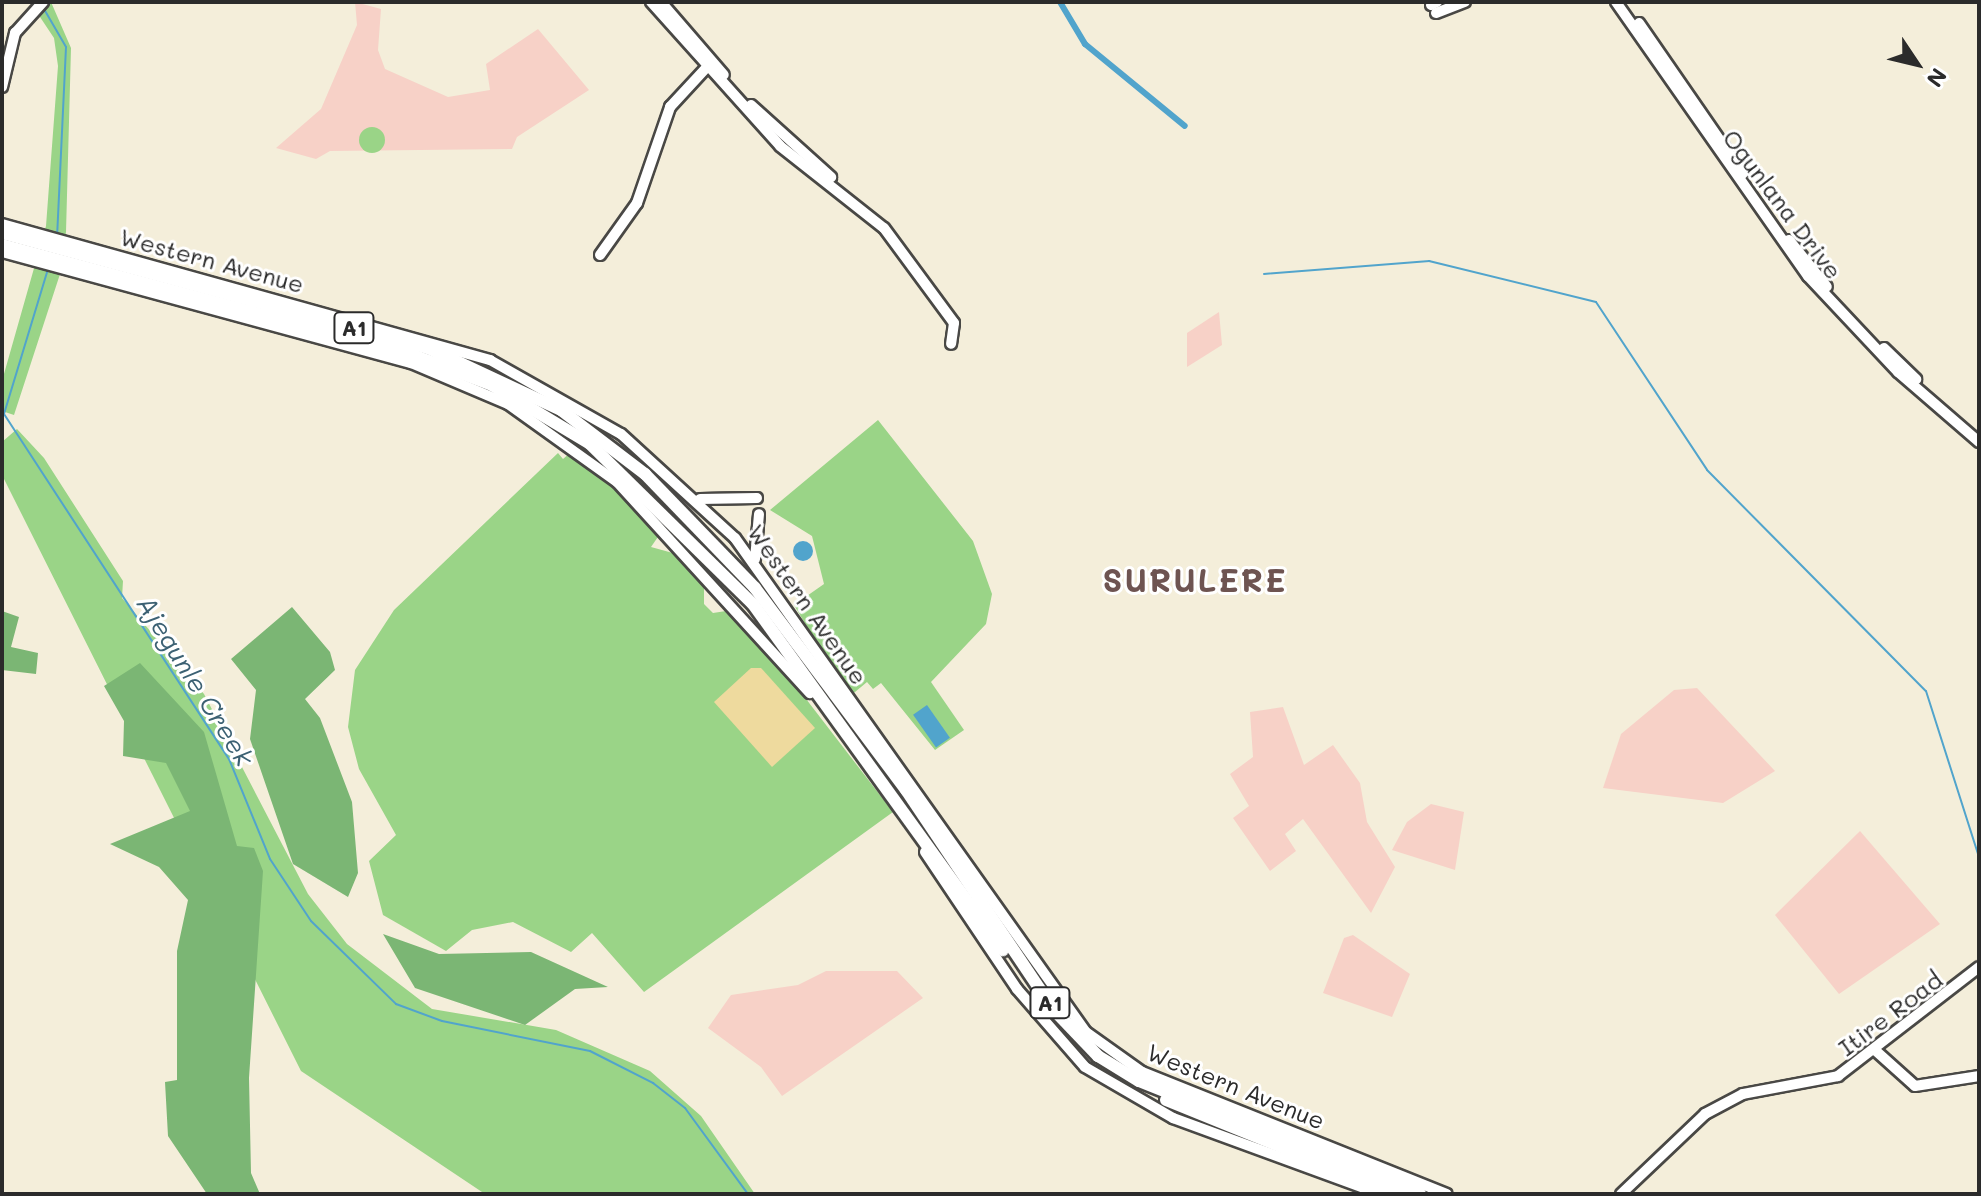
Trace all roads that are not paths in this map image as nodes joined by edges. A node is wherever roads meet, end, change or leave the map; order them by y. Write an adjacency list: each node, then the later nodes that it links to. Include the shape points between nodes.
1 (651, 2): 8 (main road)
2 (661, 2): 20 (main road, via 787,142 888,223 959,318)
3 (1465, 2): 7 (main road)
4 (1616, 2): 23 (main road, Ogunlana Drive, via 1803,270 1898,372)
5 (1624, 2): 22 (main road, Ogunlana Drive, via 1812,270)
6 (39, 5): 9 (main road, via 15,33)
7 (1435, 7)
8 (708, 66): 15 (main road, via 670,107 637,203); 21 (main road, via 780,146 884,228 954,323)
9 (2, 87)
10 (2, 224): 13 (main road, Western Avenue)
11 (2, 233): 13 (highway, Western Avenue / A1)
12 (2, 245): 13 (highway, Western Avenue / A1)
13 (41, 250): 14 (main road, Western Avenue); 16 (highway, Western Avenue / A1); 16 (main road, Western Avenue)
14 (2, 252)
15 (600, 255)
16 (67, 256): 17 (highway, Western Avenue / A1); 18 (highway, Western Avenue / A1)
17 (108, 259): 19 (highway, Western Avenue / A1); 19 (highway, via 157,271)
18 (112, 278): 19 (highway, Western Avenue / A1); 19 (highway, via 159,292)
19 (198, 293): 24 (main road, Western Avenue, via 490,360 621,434); 28 (highway, Western Avenue / A1, via 462,360 561,410 699,526); 31 (main road, Western Avenue, via 473,386 597,465 779,653)
20 (962, 335)
21 (951, 344)
22 (1979, 433)
23 (1979, 442)
24 (695, 497): 25 (main road, via 725,504); 27 (main road, Western Avenue)
25 (757, 498)
26 (759, 514): 27 (main road, via 752,547)
27 (758, 568): 29 (main road, Western Avenue)
28 (805, 660): 29 (highway, Western Avenue / A1); 31 (highway, Western Avenue / A1)
29 (870, 735): 30 (highway, Western Avenue / A1); 30 (highway)
30 (908, 789): 37 (highway, Western Avenue / A1, via 1033,980 1091,1049 1139,1081)
31 (913, 829): 32 (highway, Western Avenue / A1); 32 (highway)
32 (954, 887): 38 (highway, Western Avenue / A1, via 1090,1059 1140,1090)
33 (1979, 967): 35 (main road, Itire Road)
34 (1979, 974): 35 (main road, Itire Road)
35 (1881, 1051): 36 (main road, via 1915,1086); 41 (main road, Itire Road, via 1812,1086 1733,1098)
36 (1979, 1074)
37 (1267, 1126): 39 (highway, Western Avenue / A1); 39 (highway)
38 (1247, 1138): 40 (highway, Western Avenue / A1); 40 (highway)
39 (1328, 1151): 44 (highway, Western Avenue / A1); 45 (main road, Western Avenue)
40 (1305, 1160): 42 (main road, Western Avenue); 43 (highway, Western Avenue / A1)
41 (1655, 1165): 46 (main road); 47 (main road)
42 (1381, 1194)
43 (1398, 1194)
44 (1420, 1194)
45 (1447, 1194)
46 (1621, 1194)
47 (1629, 1194)

